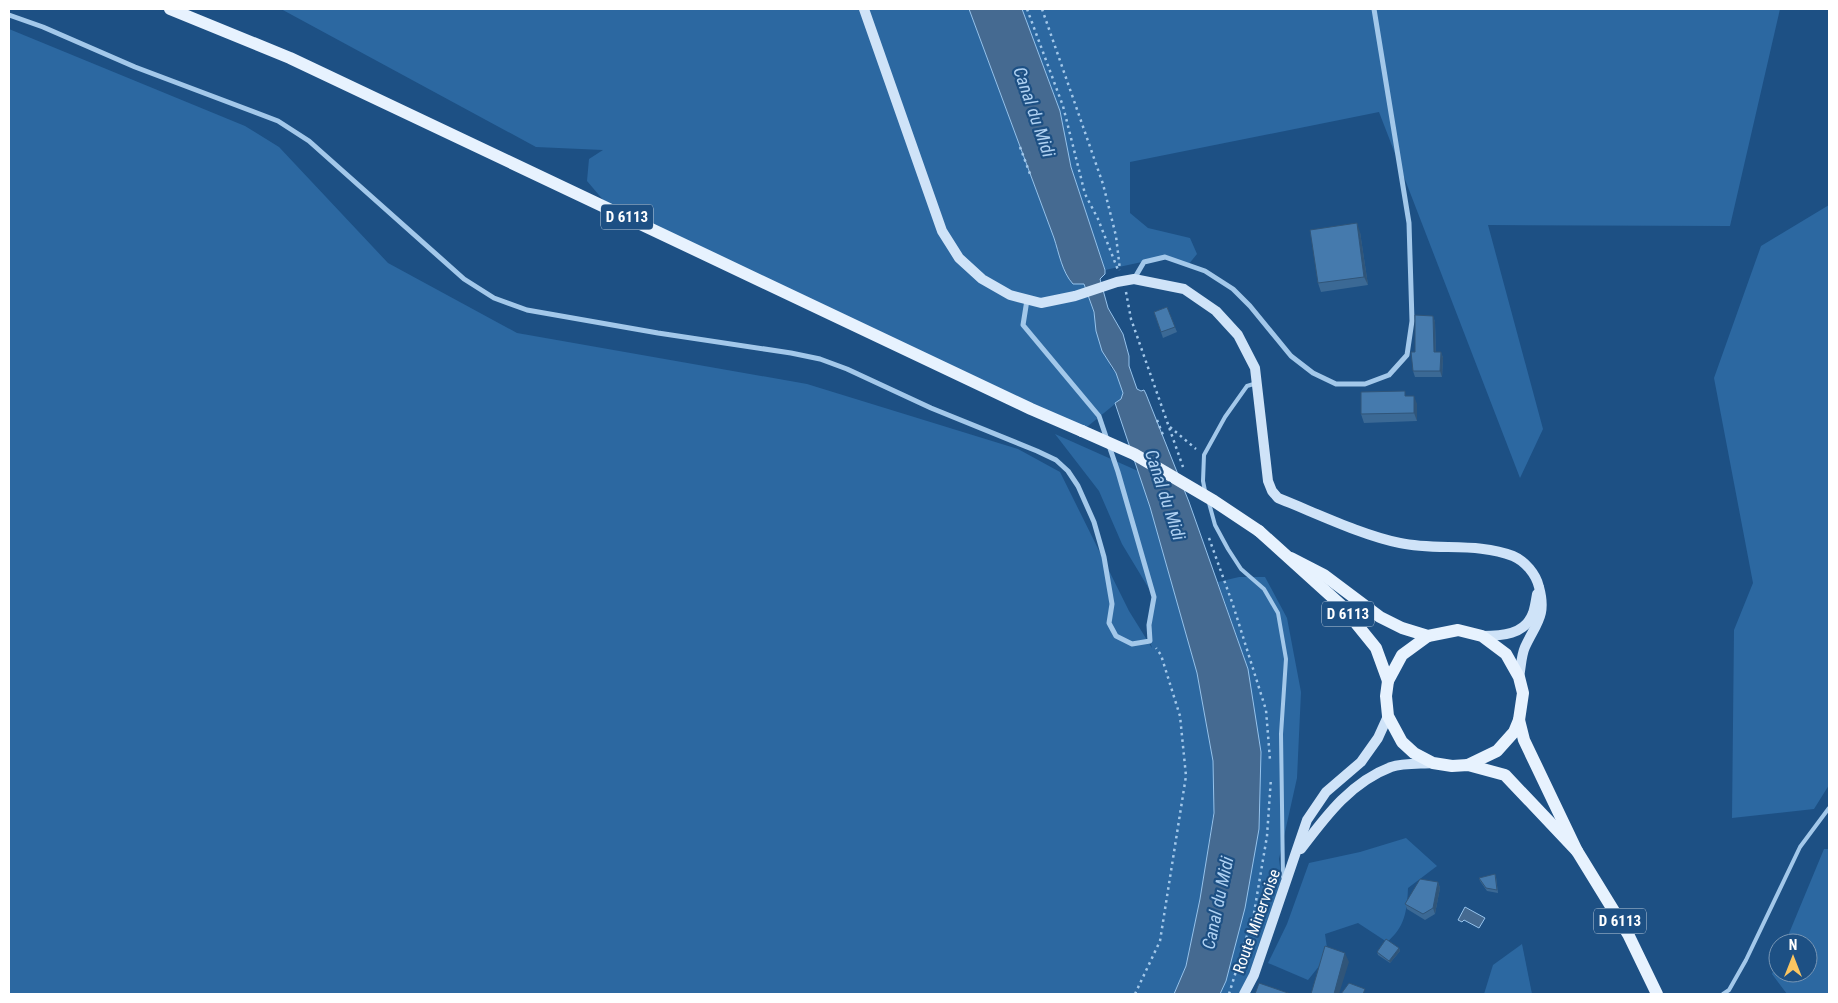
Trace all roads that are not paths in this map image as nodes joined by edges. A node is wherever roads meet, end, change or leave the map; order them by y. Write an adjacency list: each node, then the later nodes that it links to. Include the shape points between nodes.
1 (170, 9): 8 (main road, D 6113, bridge, via 290,58 1031,409 1134,454 1214,501 1259,531)
2 (864, 9): 6 (street, via 942,230 959,258 982,279 1010,295)
3 (1374, 9): 5 (street, via 1410,223 1412,321 1407,355 1389,375 1366,384 1336,384 1313,374 1291,356 1233,289 1205,271 1165,257 1144,262)
4 (9, 15): 6 (street, via 134,67 278,120 309,140 464,279 494,298 527,310 820,360 1056,460 1068,470 1078,486 1094,522 1112,604 1109,622 1116,636 1132,644 1150,641 1154,597 1099,416 1023,325)
5 (1134, 279): 6 (street, via 1041,303); 7 (street, via 1184,289 1216,311 1238,335 1255,368)
6 (1027, 300)
7 (1257, 383): 9 (street, via 1268,481 1278,498 1401,543 1508,554 1531,569); 21 (lane, via 1246,386 1224,417 1204,455 1202,481 1215,525 1241,569 1264,588 1278,614 1286,659 1281,734)
8 (1291, 558): 10 (main road, D 6113, via 1324,575 1380,617); 13 (main road, D 6113, via 1342,606 1376,648)
9 (1539, 586): 11 (street, via 1533,614 1524,627 1502,636); 12 (street, via 1542,608 1524,649)
10 (1428, 636): 11 (main road, via 1458,630); 13 (main road, via 1402,655)
11 (1482, 636): 12 (main road, via 1506,654)
12 (1519, 677): 15 (main road, via 1522,693)
13 (1388, 681): 14 (main road)
14 (1388, 716): 16 (main road, via 1402,742); 20 (street, Route Minervoise, via 1378,738 1361,762 1326,792 1307,820)
15 (1519, 720): 17 (main road, via 1514,732 1497,752); 19 (main road, D 6113, via 1524,740)
16 (1433, 763): 17 (main road); 20 (street, via 1392,767 1354,787 1326,816)
17 (1468, 765): 19 (main road, D 6113, via 1505,775)
18 (1829, 808): 24 (lane, via 1800,848 1746,960 1729,990)
19 (1577, 851): 23 (main road, D 6113, via 1628,934)
20 (1294, 858): 21 (street, Route Minervoise)
21 (1283, 890): 22 (street, Route Minervoise, via 1254,975)
22 (1244, 994)
23 (1657, 994)
24 (1723, 994)

